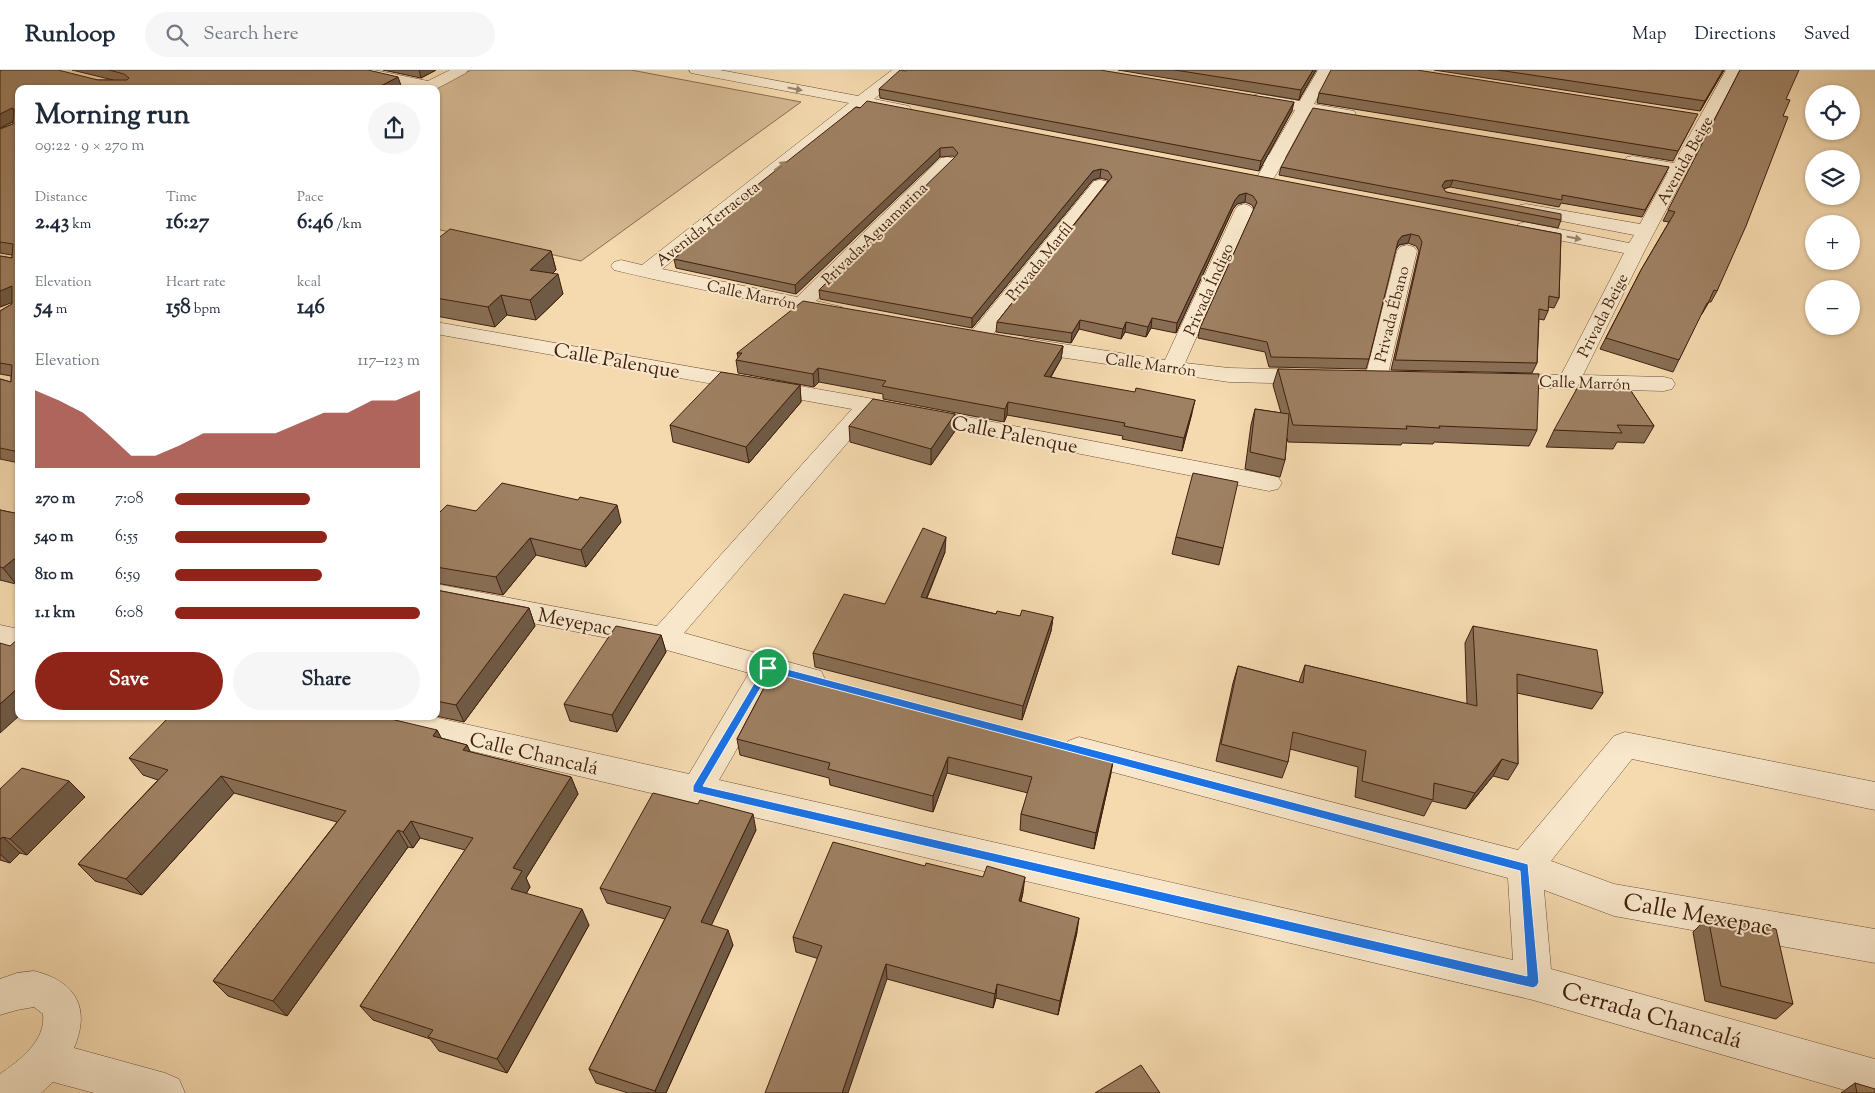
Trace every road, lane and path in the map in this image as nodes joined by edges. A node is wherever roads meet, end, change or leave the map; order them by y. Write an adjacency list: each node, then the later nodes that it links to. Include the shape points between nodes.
1 (352, 70): 9 (street)
2 (462, 70): 10 (street)
3 (696, 70): 14 (street, one-way to 14)
4 (774, 70): 12 (street)
5 (878, 70): 12 (street, Avenida Terracota)
6 (901, 70): 11 (street, Avenida Terracota)
7 (1326, 70): 16 (street)
8 (1727, 71): 20 (street, Avenida Beige)
9 (418, 85)
10 (431, 85)
11 (878, 88): 12 (street, Avenida Terracota); 13 (street)
12 (860, 93): 14 (street, Avenida Terracota); 17 (street); 37 (street, Avenida Terracota, one-way to 12)
13 (907, 94)
14 (842, 98): 25 (street, Avenida Terracota)
15 (1246, 98): 16 (street)
16 (1305, 107): 19 (street); 23 (street)
17 (920, 112)
18 (1686, 116): 20 (street)
19 (1364, 117)
20 (1706, 119): 26 (street, Avenida Beige)
21 (1217, 150): 23 (street)
22 (1619, 159): 26 (street)
23 (1275, 161): 27 (street); 29 (street)
24 (947, 162): 38 (street, Privada Aguamarina)
25 (756, 164)
26 (1678, 169): 35 (street, Avenida Beige)
27 (1333, 172)
28 (1246, 175): 29 (street)
29 (1266, 178): 30 (street)
30 (1285, 182)
31 (1100, 185): 41 (street, Privada Marfil)
32 (1508, 206): 35 (street)
33 (1244, 210): 42 (street, Privada Índigo)
34 (1509, 225): 35 (street, one-way to 35)
35 (1640, 240): 45 (street, Privada Beige)
36 (1407, 251): 43 (street, Privada Ébano)
37 (641, 263): 38 (street, Calle Marrón)
38 (800, 305): 39 (street, Calle Marrón)
39 (856, 315)
40 (440, 329): 47 (street, Calle Palenque)
41 (986, 338): 42 (street, Calle Marrón)
42 (1172, 368): 43 (street, Calle Marrón, via 1229,375)
43 (1366, 377)
44 (1482, 379): 45 (street, Calle Marrón)
45 (1569, 381): 46 (street, Calle Marrón)
46 (1664, 384)
47 (868, 405): 48 (street, Calle Palenque); 51 (street)
48 (1269, 483)
49 (440, 595): 51 (street, Meyepac)
50 (0, 636): 52 (street)
51 (663, 638): 53 (street, Meyepac)
52 (15, 639)
53 (768, 668): 54 (street, Meyepac); 57 (street)
54 (835, 686)
55 (390, 720): 57 (street, Calle Chancalá)
56 (1055, 744): 59 (street)
57 (697, 789): 61 (street, Cerrada Chancalá)
58 (1875, 796): 59 (street, via 1626,745)
59 (1525, 867): 60 (street, Calle Mexepac, via 1614,900); 61 (street)
60 (1875, 946)
61 (1533, 982): 64 (street, Cerrada Chancalá)
62 (0, 997): 63 (street, via 33,989 50,994 60,1004 64,1020 59,1040)
63 (46, 1060): 65 (street, via 27,1080); 66 (street)
64 (1875, 1079)
65 (8, 1093)
66 (164, 1093)

